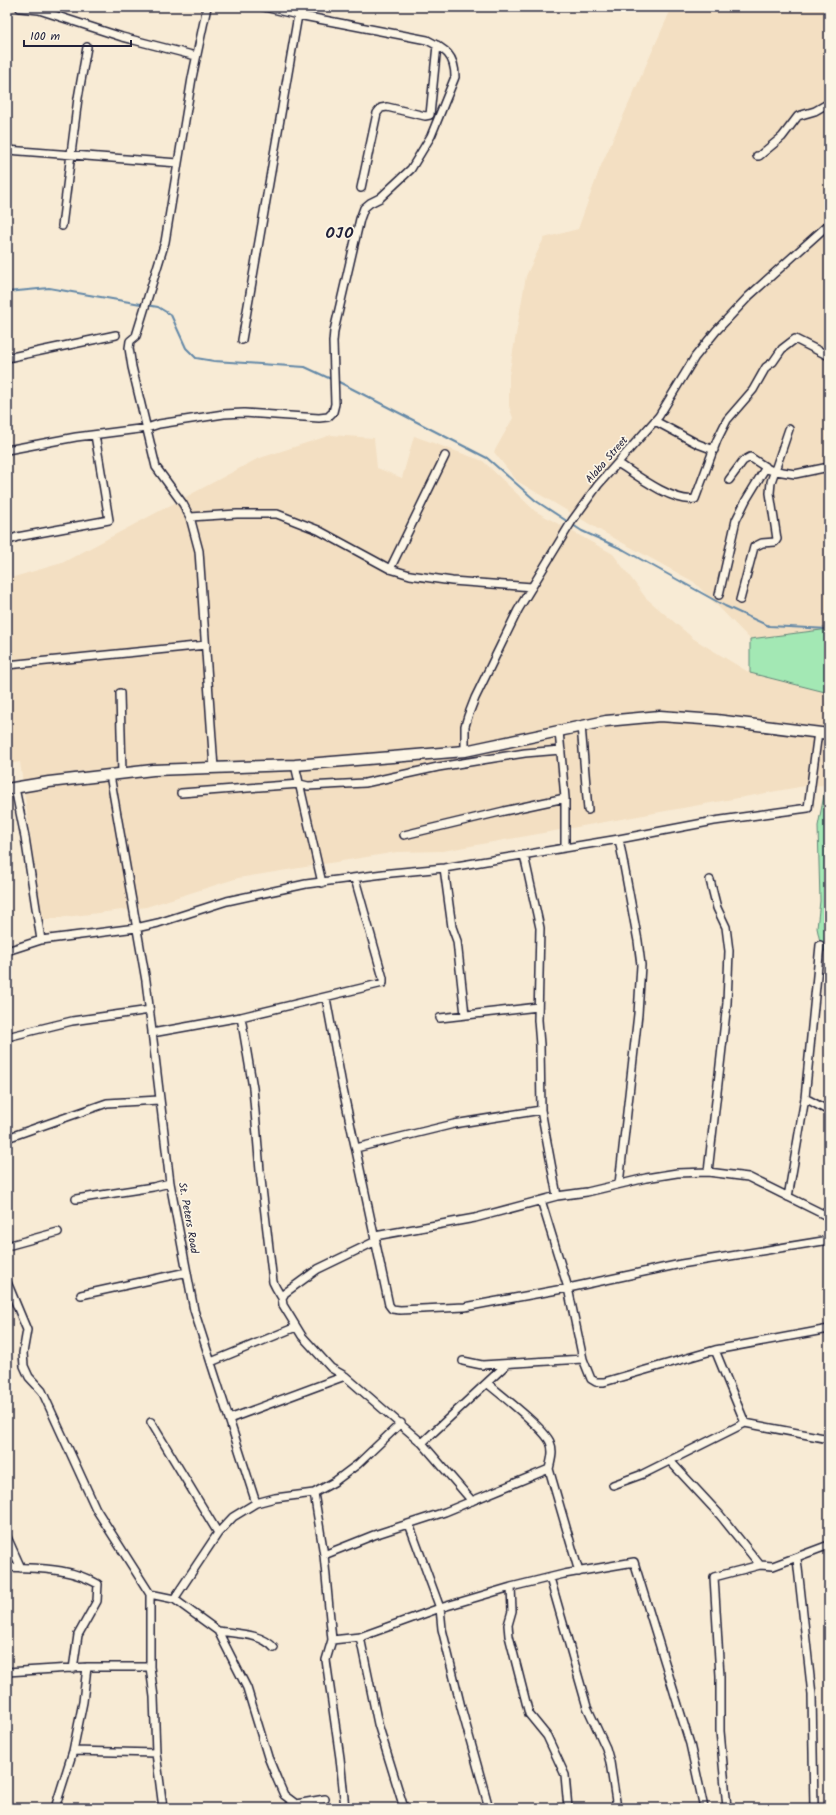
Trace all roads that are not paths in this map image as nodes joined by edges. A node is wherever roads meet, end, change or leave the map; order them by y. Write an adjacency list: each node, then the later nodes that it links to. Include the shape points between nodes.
1 (207, 7): 7 (street)
2 (264, 7): 4 (street)
3 (20, 8): 7 (street, via 39,10 122,37)
4 (298, 15): 5 (street, via 427,40); 17 (street)
5 (437, 45): 13 (street, via 430,115 381,108 377,113); 21 (street, via 454,62 455,77 431,136 411,169 380,198 364,208 360,219 334,331 333,412 328,417 319,418 224,414)
6 (87, 47): 10 (street)
7 (196, 56): 12 (street)
8 (829, 103): 11 (street, via 798,116 775,145)
9 (7, 150): 10 (street)
10 (71, 154): 12 (street); 15 (street)
11 (757, 156)
12 (178, 163): 21 (street, via 164,242 136,336 130,341 129,348)
13 (361, 188)
14 (829, 224): 20 (street, Alaba Street, via 749,296 716,332 694,357)
15 (62, 226)
16 (116, 335): 19 (street)
17 (242, 340)
18 (829, 356): 25 (street, via 800,340 792,340 773,362 766,366 753,390 733,411)
19 (7, 358)
20 (655, 421): 25 (street); 27 (street, Alaba Street)
21 (147, 428): 23 (street); 32 (street, via 156,467)
22 (789, 429): 30 (street)
23 (95, 435): 24 (street); 33 (street, via 109,520)
24 (7, 450)
25 (714, 450): 27 (street, via 698,496 691,500 654,487)
26 (444, 456): 34 (street)
27 (618, 462): 35 (street, Alaba Street, via 570,524)
28 (766, 467): 30 (street); 31 (street, via 754,459 747,458); 36 (street, via 736,520)
29 (829, 468): 30 (street, via 795,474)
30 (774, 471): 37 (street, via 770,493 777,539 775,542 762,543 754,547)
31 (729, 480)
32 (190, 517): 34 (street, via 278,514 318,530); 38 (street, via 199,551)
33 (7, 541)
34 (390, 569): 35 (street, via 410,575 452,581)
35 (532, 587): 46 (street, Alaba Street, via 508,630 468,716)
36 (719, 595)
37 (740, 600)
38 (206, 645): 39 (street); 48 (street)
39 (7, 665)
40 (120, 693): 49 (street)
41 (581, 725): 42 (main road); 43 (main road, via 660,716); 55 (street)
42 (559, 731): 45 (street); 46 (main road)
43 (818, 732): 44 (main road); 57 (street, via 808,808 714,821)
44 (829, 734)
45 (561, 750): 51 (street, via 524,753 438,767 365,783 308,786); 54 (street)
46 (466, 751): 47 (main road)
47 (295, 765): 48 (main road); 51 (street)
48 (214, 768): 49 (main road, via 152,770)
49 (122, 774): 50 (main road)
50 (110, 775): 52 (main road); 64 (street, St. Peters Road)
51 (300, 784): 53 (street); 63 (street)
52 (11, 788): 65 (street, via 25,837)
53 (181, 793)
54 (565, 798): 56 (street); 58 (street)
55 (588, 810)
56 (404, 835)
57 (619, 839): 58 (street); 84 (street, via 641,965)
58 (565, 848): 59 (street)
59 (524, 855): 60 (street); 69 (street, via 540,928)
60 (444, 868): 61 (street); 71 (street, via 452,927 457,941)
61 (355, 879): 63 (street); 68 (street, via 383,983)
62 (710, 880): 82 (street, via 717,908 726,927 729,951)
63 (322, 883): 64 (street, via 227,901)
64 (136, 928): 65 (street); 70 (street, St. Peters Road)
65 (41, 940): 67 (street)
66 (820, 945): 76 (street)
67 (7, 951)
68 (326, 998): 72 (street); 81 (street)
69 (538, 1007): 71 (street); 78 (street)
70 (150, 1010): 74 (street, St. Peters Road); 75 (street, via 72,1021)
71 (465, 1015): 73 (street)
72 (241, 1017): 74 (street); 98 (street, via 253,1088 274,1282)
73 (440, 1018)
74 (152, 1033): 77 (street, St. Peters Road)
75 (7, 1037)
76 (804, 1098): 79 (street); 86 (street)
77 (159, 1100): 80 (street, via 107,1103); 83 (street, St. Peters Road)
78 (541, 1110): 81 (street, via 454,1124); 85 (street)
79 (829, 1111)
80 (7, 1138)
81 (356, 1148): 91 (street)
82 (708, 1172): 84 (street, via 677,1173); 86 (street, via 748,1177)
83 (170, 1182): 87 (street); 94 (street, St. Peters Road)
84 (619, 1184): 85 (street)
85 (557, 1196): 88 (street)
86 (788, 1196): 89 (street)
87 (76, 1200)
88 (541, 1200): 91 (street, via 474,1218); 96 (street)
89 (829, 1217)
90 (58, 1232): 93 (street)
91 (376, 1239): 96 (street, via 389,1305 392,1308 400,1310 465,1307); 98 (street, via 318,1269 285,1292)
92 (829, 1240): 96 (street, via 682,1264)
93 (7, 1246)
94 (187, 1272): 97 (street); 103 (street, St. Peters Road, via 194,1310)
95 (7, 1282): 132 (street, via 26,1330 23,1353 24,1366 29,1378 42,1391 96,1509)
96 (568, 1288): 102 (street)
97 (81, 1295)
98 (282, 1298): 99 (street, via 283,1305)
99 (296, 1327): 103 (street); 106 (street, via 331,1368)
100 (829, 1329): 101 (street)
101 (715, 1350): 102 (street, via 604,1382 596,1382 591,1378); 111 (street)
102 (583, 1359): 105 (street)
103 (211, 1362): 108 (street, St. Peters Road)
104 (463, 1362): 105 (street, via 482,1365)
105 (508, 1364): 107 (street)
106 (345, 1376): 108 (street); 110 (street)
107 (487, 1383): 113 (street); 115 (street, via 538,1428 550,1442 552,1454)
108 (229, 1419): 119 (street, St. Peters Road)
109 (151, 1422): 121 (street)
110 (401, 1423): 113 (street); 117 (street, via 358,1464)
111 (745, 1423): 112 (street); 114 (street)
112 (829, 1439)
113 (422, 1443): 118 (street)
114 (670, 1461): 116 (street); 126 (street, via 720,1515)
115 (549, 1469): 118 (street); 129 (street)
116 (613, 1485)
117 (314, 1493): 119 (street, via 275,1498); 124 (street)
118 (472, 1501): 120 (street)
119 (256, 1504): 121 (street, via 233,1518)
120 (409, 1524): 124 (street); 134 (street)
121 (218, 1533): 133 (street)
122 (7, 1537): 128 (street)
123 (829, 1546): 125 (street)
124 (324, 1555): 137 (street)
125 (797, 1559): 126 (street, via 773,1566); 155 (street, via 812,1695)
126 (760, 1564): 154 (street, via 714,1577 720,1676 720,1731)
127 (7, 1567): 128 (street)
128 (21, 1568): 141 (street, via 71,1572 98,1584 97,1601 78,1635)
129 (579, 1572): 130 (street); 153 (street, via 634,1562 690,1744)
130 (550, 1578): 131 (street); 152 (street, via 587,1707 606,1748)
131 (511, 1587): 134 (street); 151 (street, via 512,1611 508,1625 513,1652 529,1714 547,1736 565,1775)
132 (150, 1594): 133 (street); 139 (street)
133 (174, 1599): 135 (street)
134 (440, 1608): 136 (street); 150 (street, via 442,1629 461,1707)
135 (218, 1632): 138 (street, via 262,1638); 145 (street, via 247,1688 268,1757 284,1794 296,1804)
136 (360, 1637): 137 (street); 149 (street, via 378,1724)
137 (332, 1640): 148 (street, via 326,1660 340,1758)
138 (274, 1648)
139 (150, 1667): 140 (street); 144 (street)
140 (87, 1668): 141 (street); 143 (street)
141 (73, 1669): 142 (street)
142 (7, 1672)
143 (73, 1751): 144 (street); 146 (street)
144 (156, 1753): 147 (street)
145 (325, 1799)
146 (55, 1808)
147 (163, 1808)
148 (344, 1808)
149 (404, 1808)
150 (489, 1808)
151 (568, 1808)
152 (617, 1808)
153 (704, 1808)
154 (727, 1808)
155 (814, 1808)

